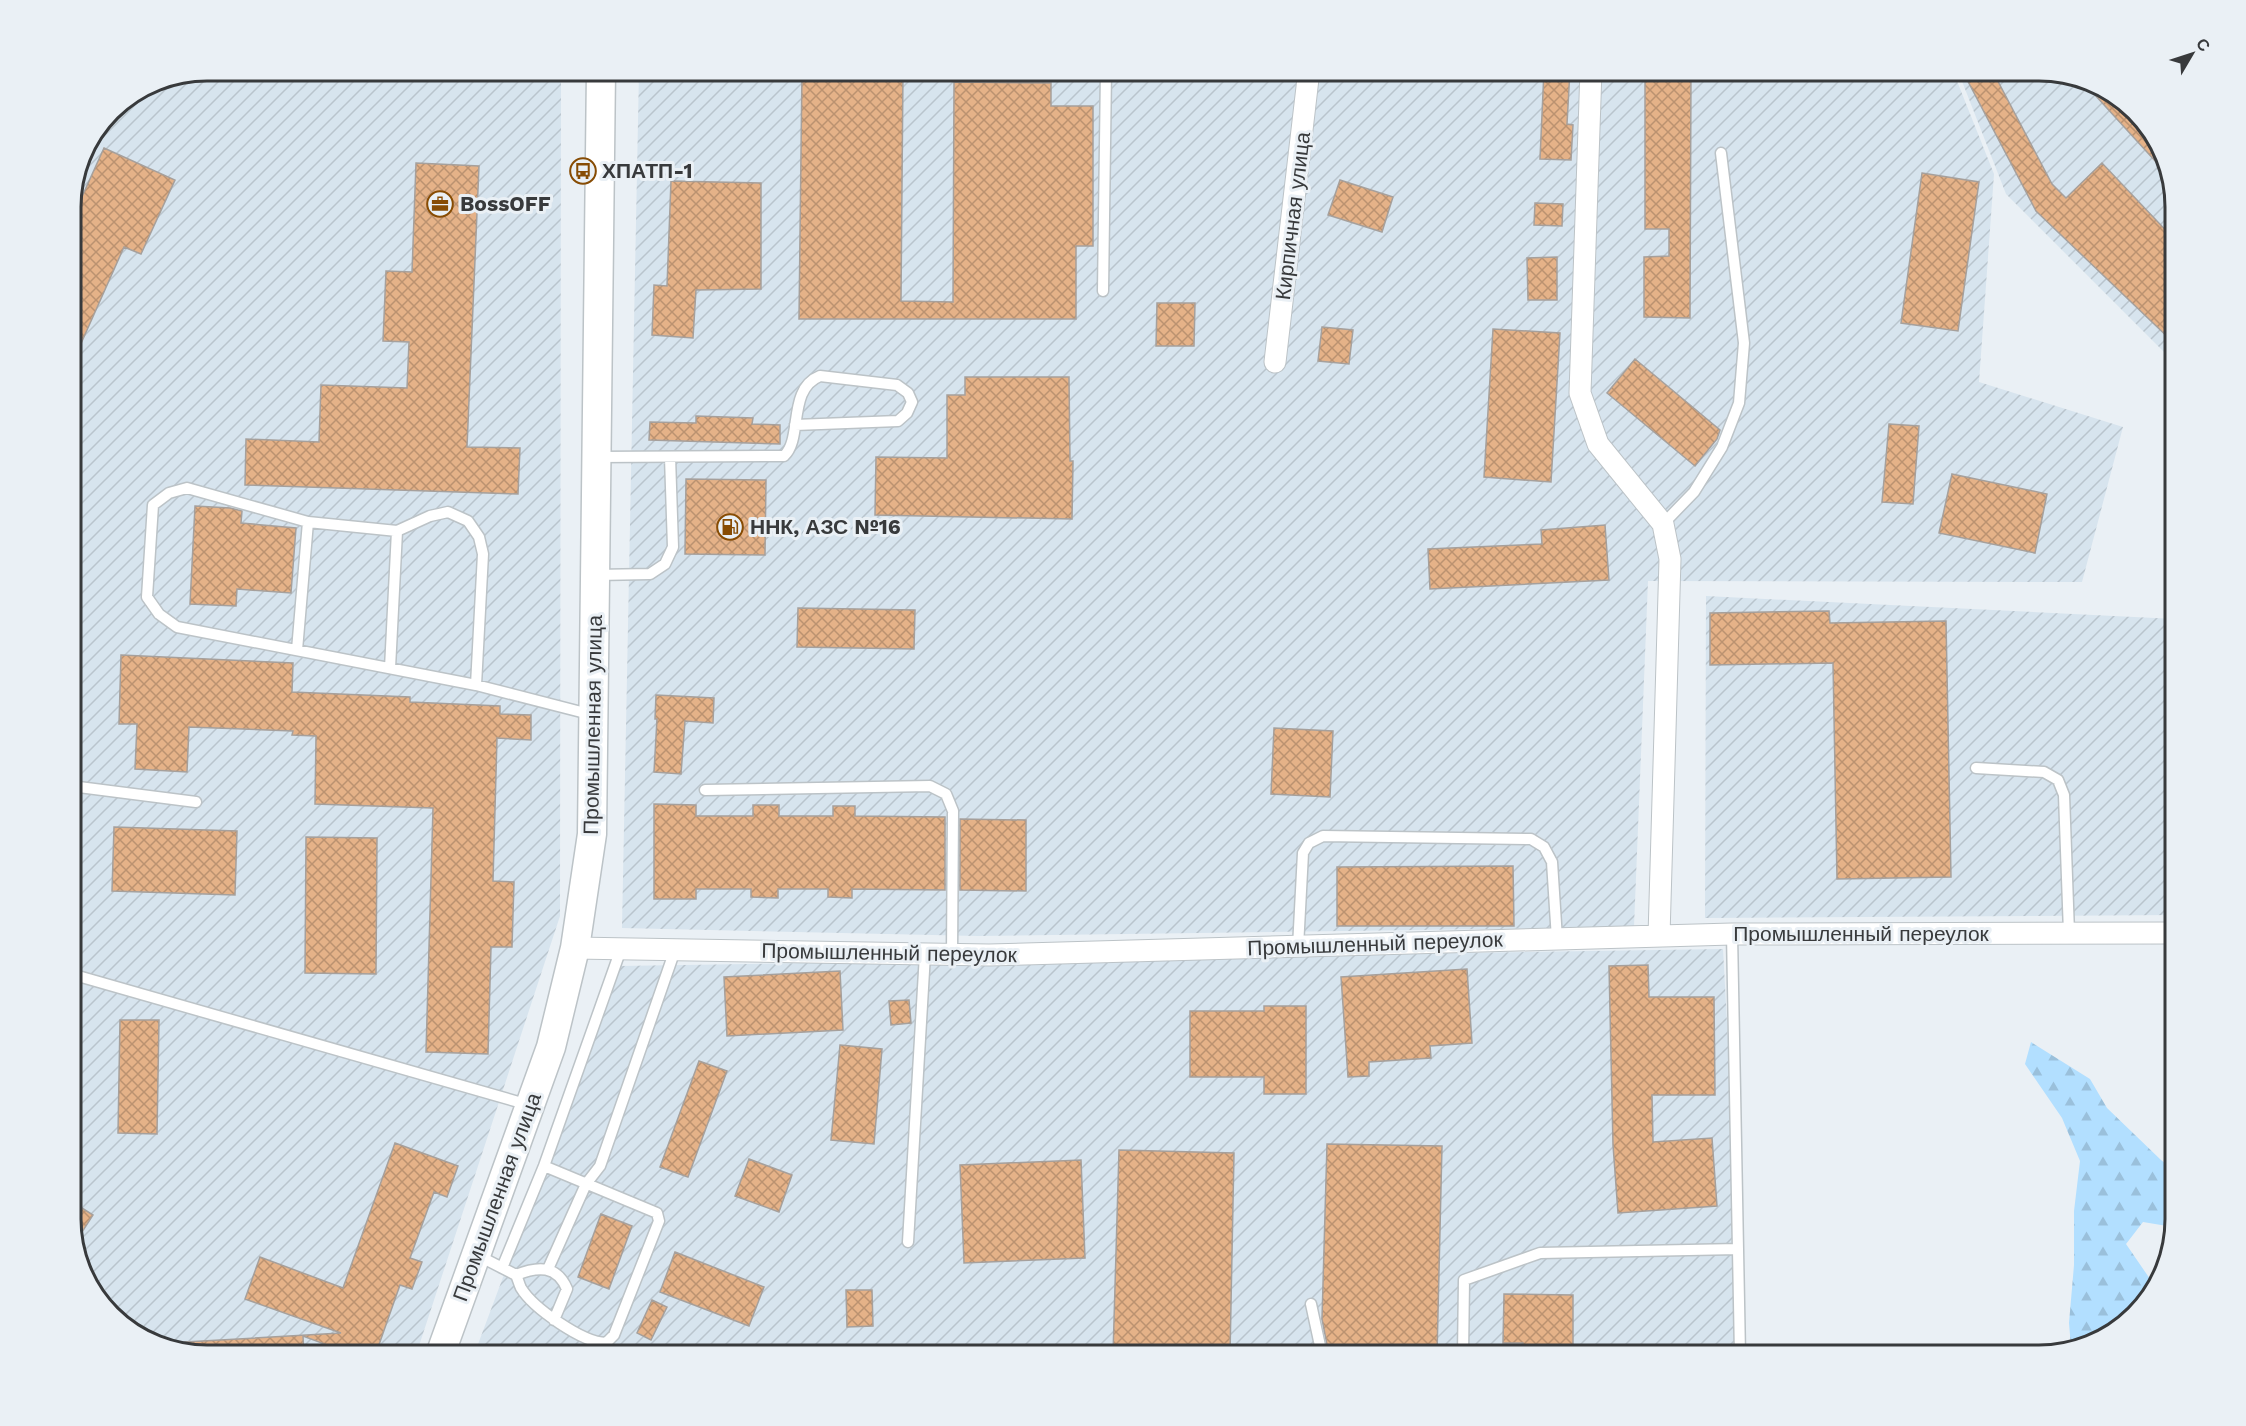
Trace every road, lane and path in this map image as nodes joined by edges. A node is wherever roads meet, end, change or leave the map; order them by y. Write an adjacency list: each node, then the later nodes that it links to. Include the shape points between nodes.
1 (601, 81): 9 (street, Промышленная улица)
2 (1107, 81): 6 (lane)
3 (1308, 81): 7 (street, Кирпичная улица)
4 (1591, 81): 12 (street, via 1580,393 1598,444)
5 (1721, 153): 12 (lane, via 1744,343 1739,403 1722,447 1694,492)
6 (1103, 291)
7 (1275, 362)
8 (795, 425): 8 (lane, via 803,390 810,380 820,376 897,385 912,402 898,421); 10 (lane, via 784,456)
9 (597, 457): 10 (lane); 14 (street, Промышленная улица)
10 (670, 457): 14 (lane, via 673,547 665,564 650,574)
11 (308, 522): 13 (lane); 15 (lane); 15 (lane, via 187,488 169,493 153,506 147,597 159,614 177,627)
12 (1663, 524): 26 (street, via 1670,559)
13 (397, 531): 16 (lane); 17 (lane, via 448,512 468,521 479,537 483,554)
14 (595, 575): 18 (street, Промышленная улица)
15 (297, 650): 16 (lane)
16 (390, 668): 17 (lane)
17 (476, 685): 18 (lane)
18 (594, 715): 29 (street, Промышленная улица, via 592,834)
19 (1976, 768): 23 (lane, via 2044,772 2058,780 2064,795)
20 (81, 787): 22 (lane)
21 (705, 790): 33 (lane, via 930,786 946,794 952,811)
22 (196, 802)
23 (2069, 933): 24 (street, Промышленный переулок); 25 (street, Промышленный переулок)
24 (2165, 933)
25 (1732, 934): 26 (street, Промышленный переулок); 39 (lane)
26 (1659, 936): 27 (street, Промышленный переулок)
27 (1557, 939): 28 (street, Промышленный переулок); 28 (lane, via 1552,862 1544,847 1531,839 1323,836 1309,843 1303,853)
28 (1298, 946): 33 (street, Промышленный переулок)
29 (575, 948): 30 (street, Промышленный переулок); 35 (street, Промышленная улица, via 551,1047)
30 (621, 949): 31 (street, Промышленный переулок); 36 (lane)
31 (675, 950): 32 (street, Промышленный переулок); 37 (lane, via 600,1166)
32 (925, 954): 33 (street, Промышленный переулок); 38 (lane)
33 (952, 954)
34 (81, 977): 35 (lane)
35 (530, 1105): 40 (street, Промышленная улица)
36 (544, 1166): 37 (lane); 41 (lane)
37 (586, 1184): 42 (lane); 45 (lane, via 649,1208 657,1213 659,1221 614,1335 606,1343 597,1343)
38 (908, 1242)
39 (1738, 1249): 48 (lane, via 1540,1253 1464,1280); 49 (lane)
40 (476, 1254): 41 (lane); 46 (street, Промышленная улица)
41 (502, 1268): 43 (lane)
42 (548, 1269): 43 (lane); 45 (lane, via 562,1279 567,1289)
43 (516, 1275): 45 (lane, via 521,1288)
44 (1311, 1304): 47 (lane)
45 (554, 1320)
46 (444, 1345)
47 (1320, 1345)
48 (1463, 1345)
49 (1740, 1345)

